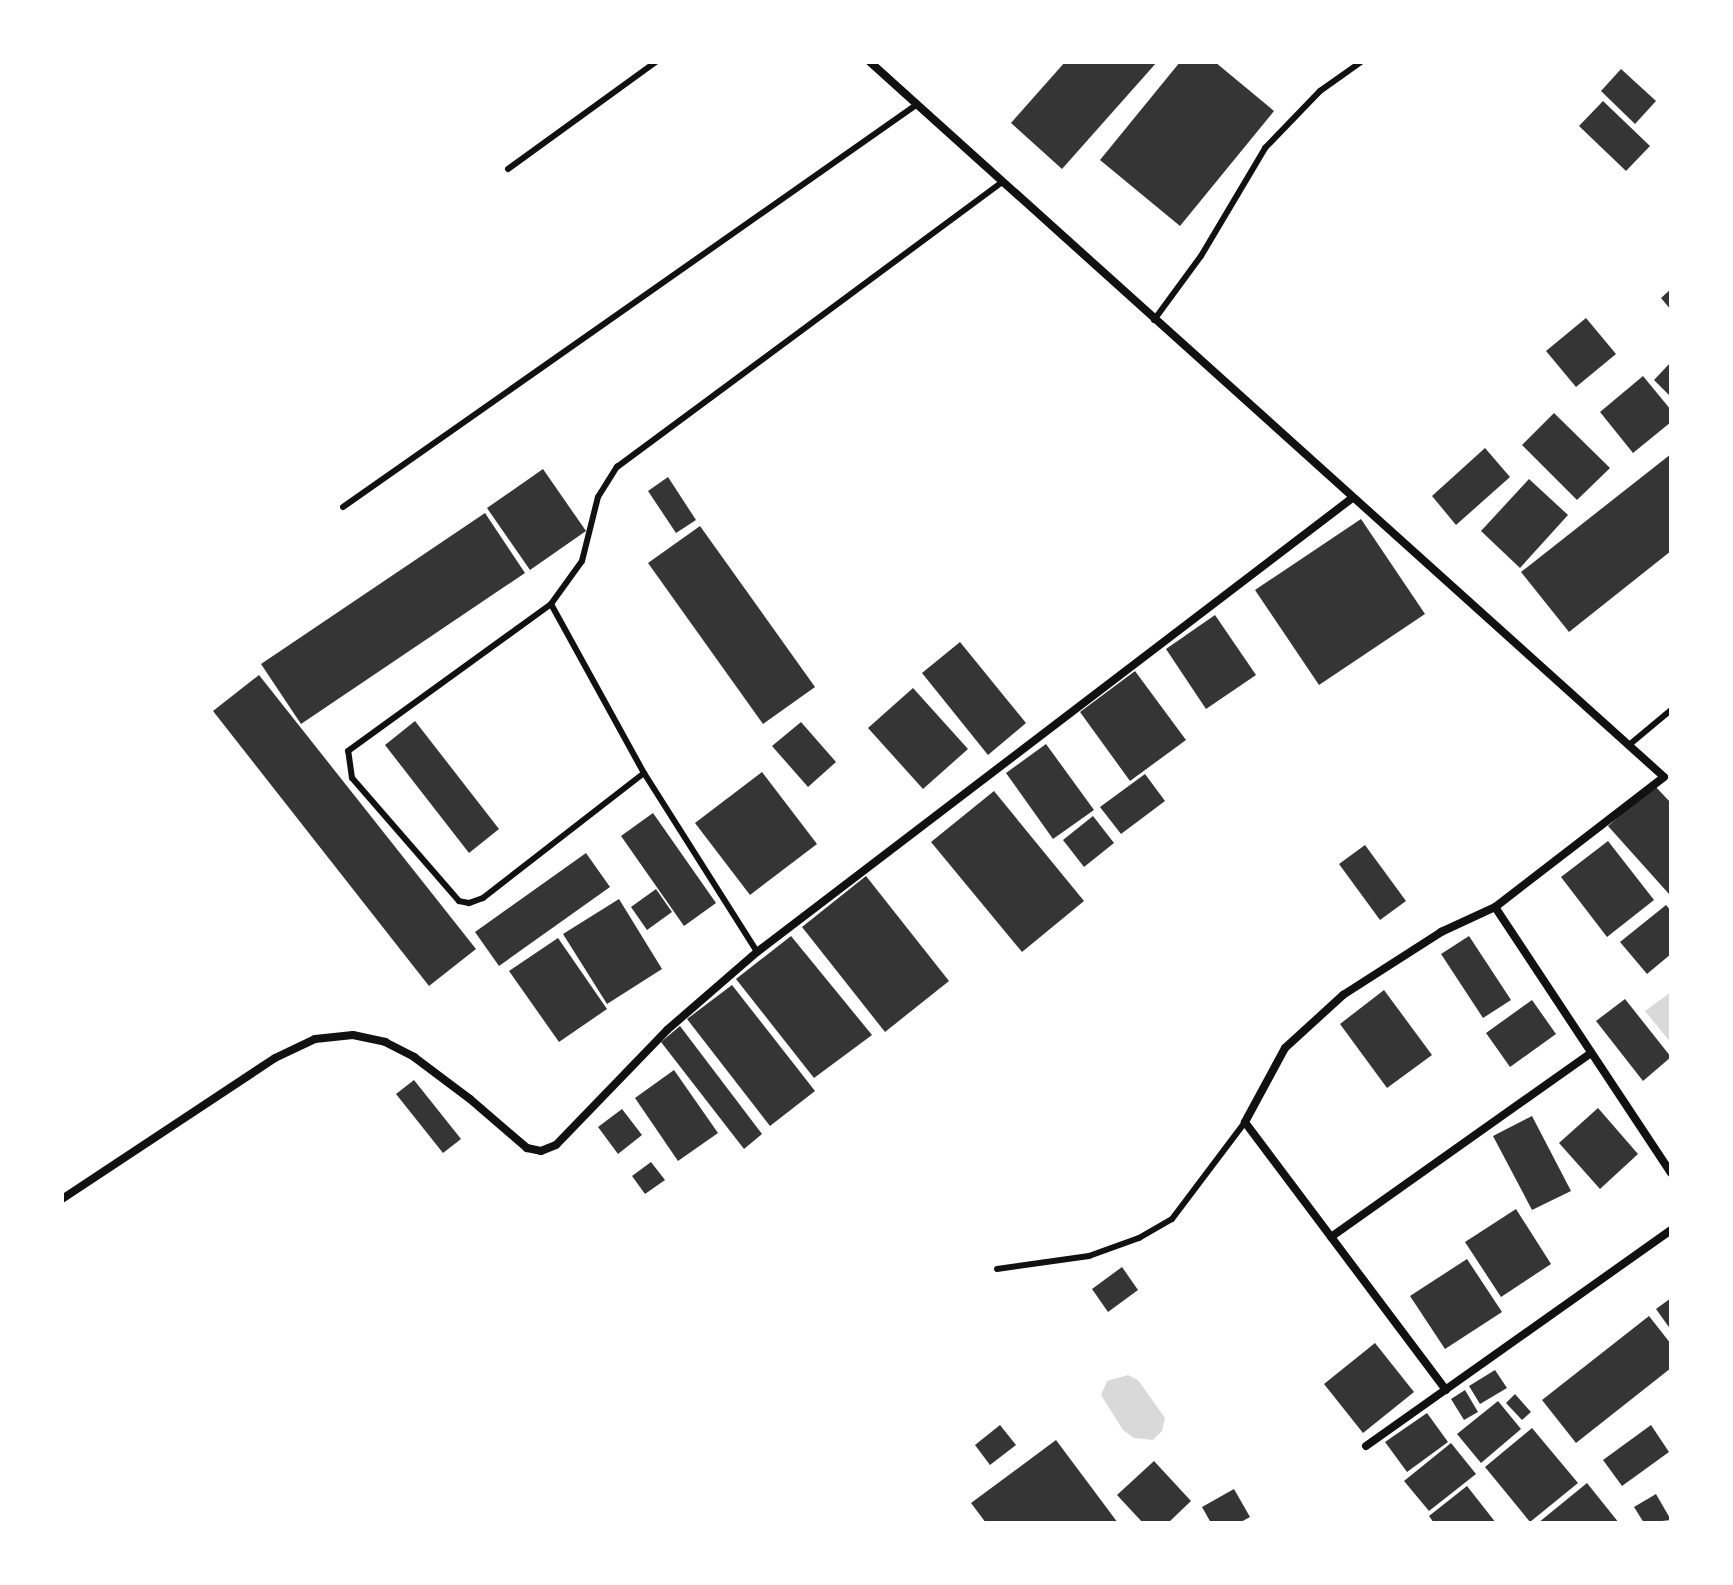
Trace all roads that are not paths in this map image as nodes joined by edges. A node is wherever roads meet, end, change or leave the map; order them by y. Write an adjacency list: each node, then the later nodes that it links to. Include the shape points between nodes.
1 (656, 62): 5 (lane)
2 (870, 62): 4 (street)
3 (1361, 62): 7 (lane, via 1320,91 1265,148 1201,256)
4 (916, 105): 6 (street); 9 (lane)
5 (508, 169)
6 (1002, 182): 7 (street); 10 (lane, via 617,467 598,497 582,561)
7 (1154, 320): 8 (street)
8 (1351, 499): 12 (street); 17 (street)
9 (343, 507)
10 (551, 604): 13 (lane); 13 (lane, via 348,751 352,778 459,901 469,903 483,898)
11 (1671, 710): 12 (lane)
12 (1629, 745): 14 (street)
13 (644, 773): 17 (lane)
14 (1664, 777): 15 (street); 16 (street)
15 (1671, 786)
16 (1495, 907): 18 (street); 19 (street, via 1441,932 1343,995 1285,1048)
17 (757, 952): 21 (street, via 667,1030 556,1145 541,1151 527,1148 414,1057 385,1042 353,1035 315,1039 275,1058)
18 (1589, 1054): 20 (street); 23 (street)
19 (1245, 1122): 23 (street); 24 (lane, via 1172,1219 1089,1256)
20 (1671, 1173)
21 (62, 1199)
22 (1671, 1230): 25 (street)
23 (1331, 1237): 25 (street)
24 (997, 1269)
25 (1446, 1390): 26 (street)
26 (1366, 1446)

